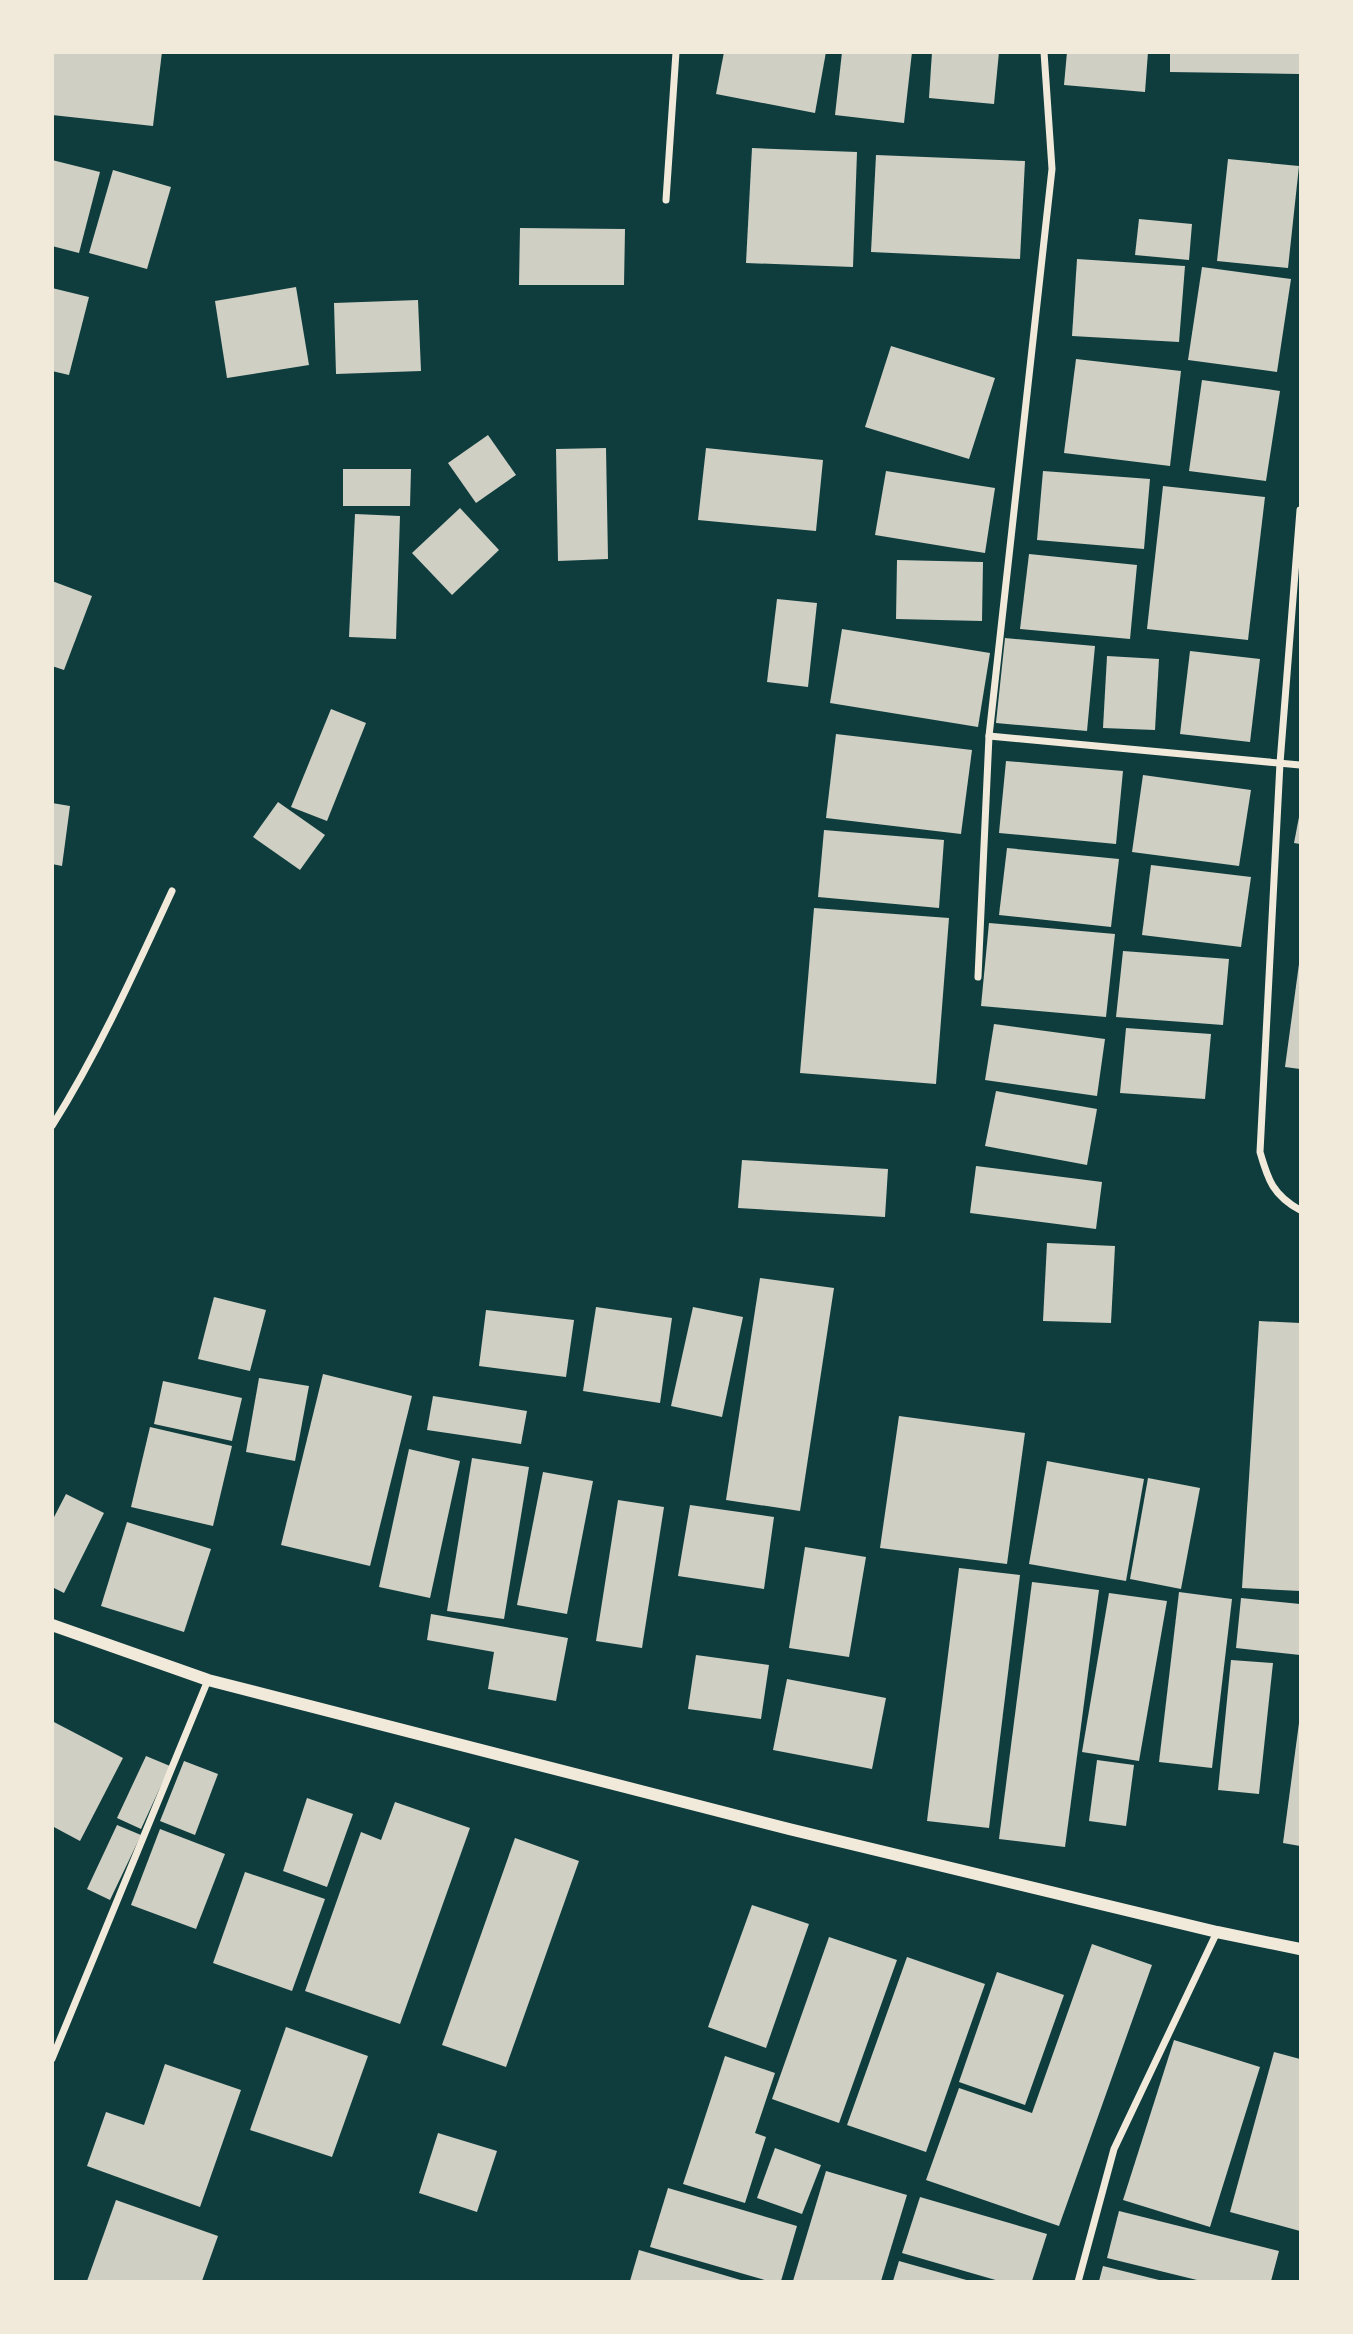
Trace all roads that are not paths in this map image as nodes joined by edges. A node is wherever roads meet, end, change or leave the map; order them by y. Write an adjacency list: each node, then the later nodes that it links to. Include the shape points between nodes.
1 (676, 52): 3 (street)
2 (1044, 52): 5 (street, via 1052,169)
3 (666, 200)
4 (1300, 510): 6 (street)
5 (989, 736): 6 (street); 9 (street)
6 (1280, 763): 7 (street); 11 (street, via 1260,1152 1268,1180 1283,1201)
7 (1300, 765)
8 (172, 891): 10 (street, via 122,1000)
9 (978, 977)
10 (52, 1126)
11 (1300, 1210)
12 (52, 1625): 13 (street)
13 (208, 1680): 14 (street, via 789,1829); 16 (street)
14 (1217, 1932): 15 (street); 17 (street, via 1114,2148)
15 (1300, 1949)
16 (52, 2059)
17 (1078, 2281)

